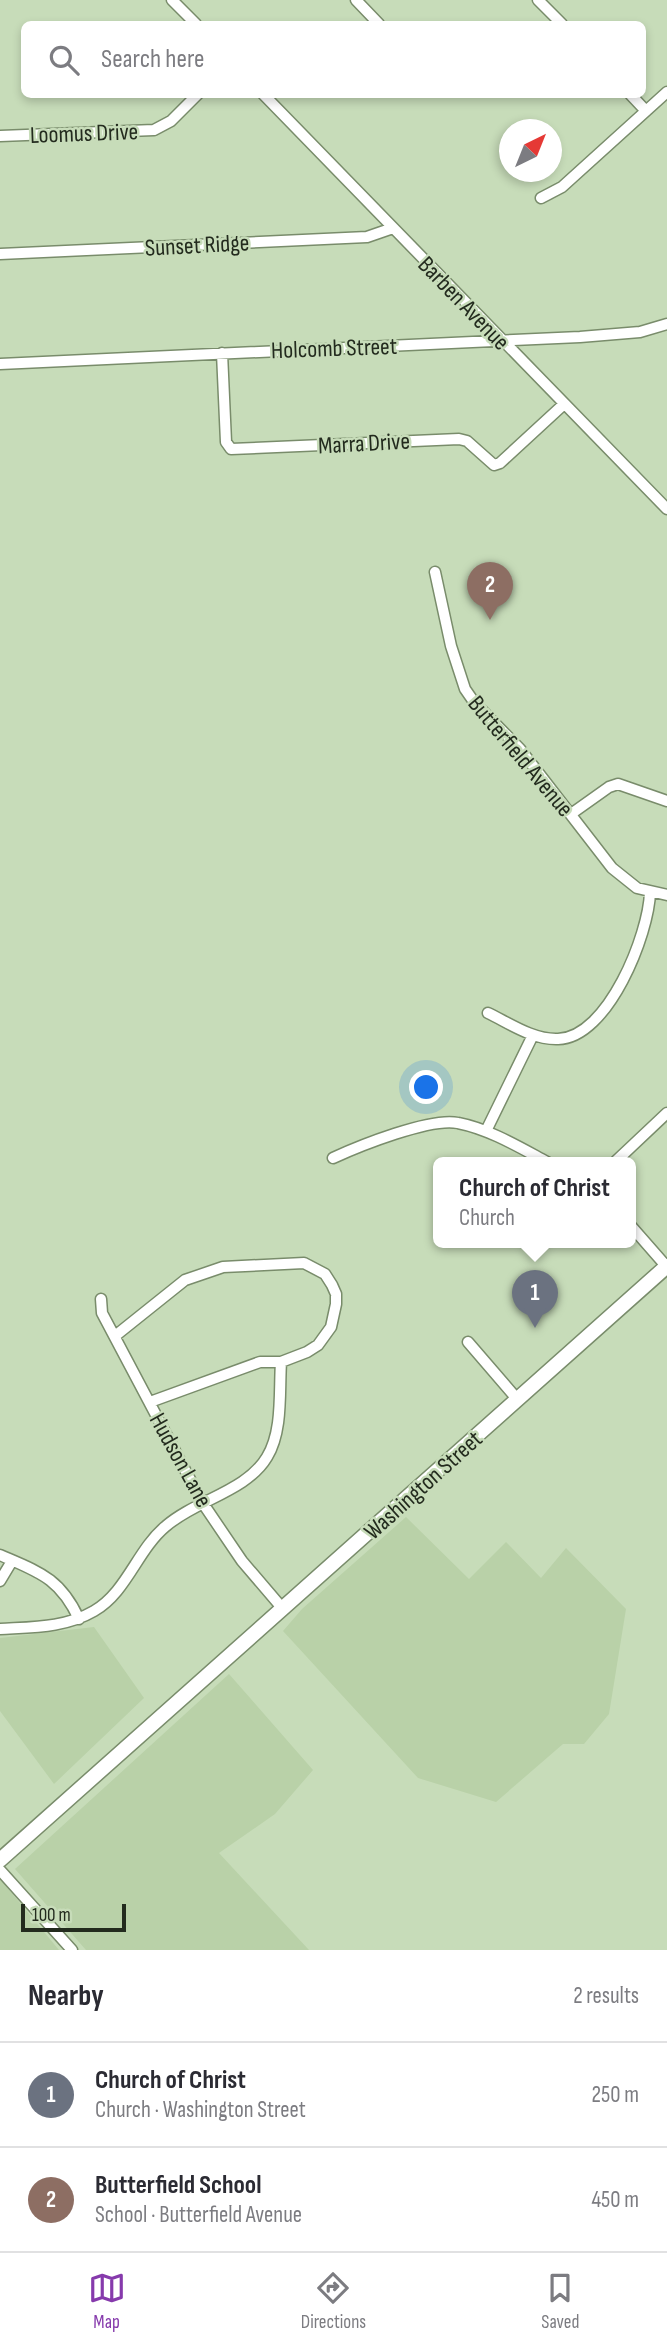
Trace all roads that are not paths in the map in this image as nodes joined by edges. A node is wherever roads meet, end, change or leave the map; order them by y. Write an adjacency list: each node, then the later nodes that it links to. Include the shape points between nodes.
1 (172, 0): 4 (street)
2 (356, 0): 5 (street)
3 (538, 0): 6 (street)
4 (192, 21)
5 (376, 21)
6 (559, 21)
7 (667, 92): 11 (street)
8 (194, 98): 12 (street, Loomus Drive, via 171,121 153,130)
9 (267, 98): 14 (street, Barben Avenue)
10 (634, 98): 11 (street)
11 (646, 111): 13 (street, via 562,187)
12 (0, 136)
13 (541, 198)
14 (393, 228): 15 (street, Sunset Ridge, via 367,237); 17 (street, Barben Avenue)
15 (0, 254)
16 (667, 324): 17 (street, Holcomb Street, via 640,332)
17 (501, 341): 18 (street, Holcomb Street); 20 (street, Barben Avenue)
18 (222, 353): 19 (street, Holcomb Street); 20 (street, Marra Drive, via 226,442 231,449 459,439 495,465)
19 (0, 364)
20 (563, 405): 21 (street, Barben Avenue)
21 (667, 509)
22 (435, 572): 24 (street, Butterfield Avenue, via 464,690 520,749)
23 (667, 801): 24 (street, via 618,784)
24 (571, 814): 25 (street, Butterfield Avenue, via 625,881)
25 (650, 892): 26 (street, Butterfield Avenue); 28 (street, via 644,928 629,969 609,1004 566,1038)
26 (667, 895)
27 (488, 1013): 28 (street)
28 (533, 1035): 30 (street)
29 (667, 1113): 32 (street)
30 (486, 1131): 31 (street); 33 (street, via 458,1122 435,1124)
31 (537, 1157)
32 (620, 1157)
33 (333, 1158)
34 (636, 1232): 35 (street)
35 (667, 1266): 40 (main road, Washington Street)
36 (100, 1299): 37 (street, Hudson Lane)
37 (115, 1336): 39 (street, via 185,1280 223,1267 304,1263 325,1274 332,1285 335,1314 318,1345); 41 (street, Hudson Lane)
38 (468, 1342): 40 (street)
39 (281, 1362): 41 (street, via 260,1362); 42 (street, via 277,1428 267,1457 245,1480)
40 (518, 1399): 46 (main road, Washington Street)
41 (150, 1402): 42 (street, Hudson Lane)
42 (202, 1502): 46 (street, Hudson Lane, via 242,1561); 47 (street, via 183,1511 154,1536 119,1589)
43 (0, 1555): 44 (street)
44 (12, 1561): 45 (street); 47 (street, via 47,1576 70,1600)
45 (0, 1581)
46 (283, 1609): 49 (main road, Washington Street)
47 (79, 1619): 48 (street, via 50,1627)
48 (0, 1629)
49 (0, 1860)
50 (0, 1870): 51 (street)
51 (72, 1950)

